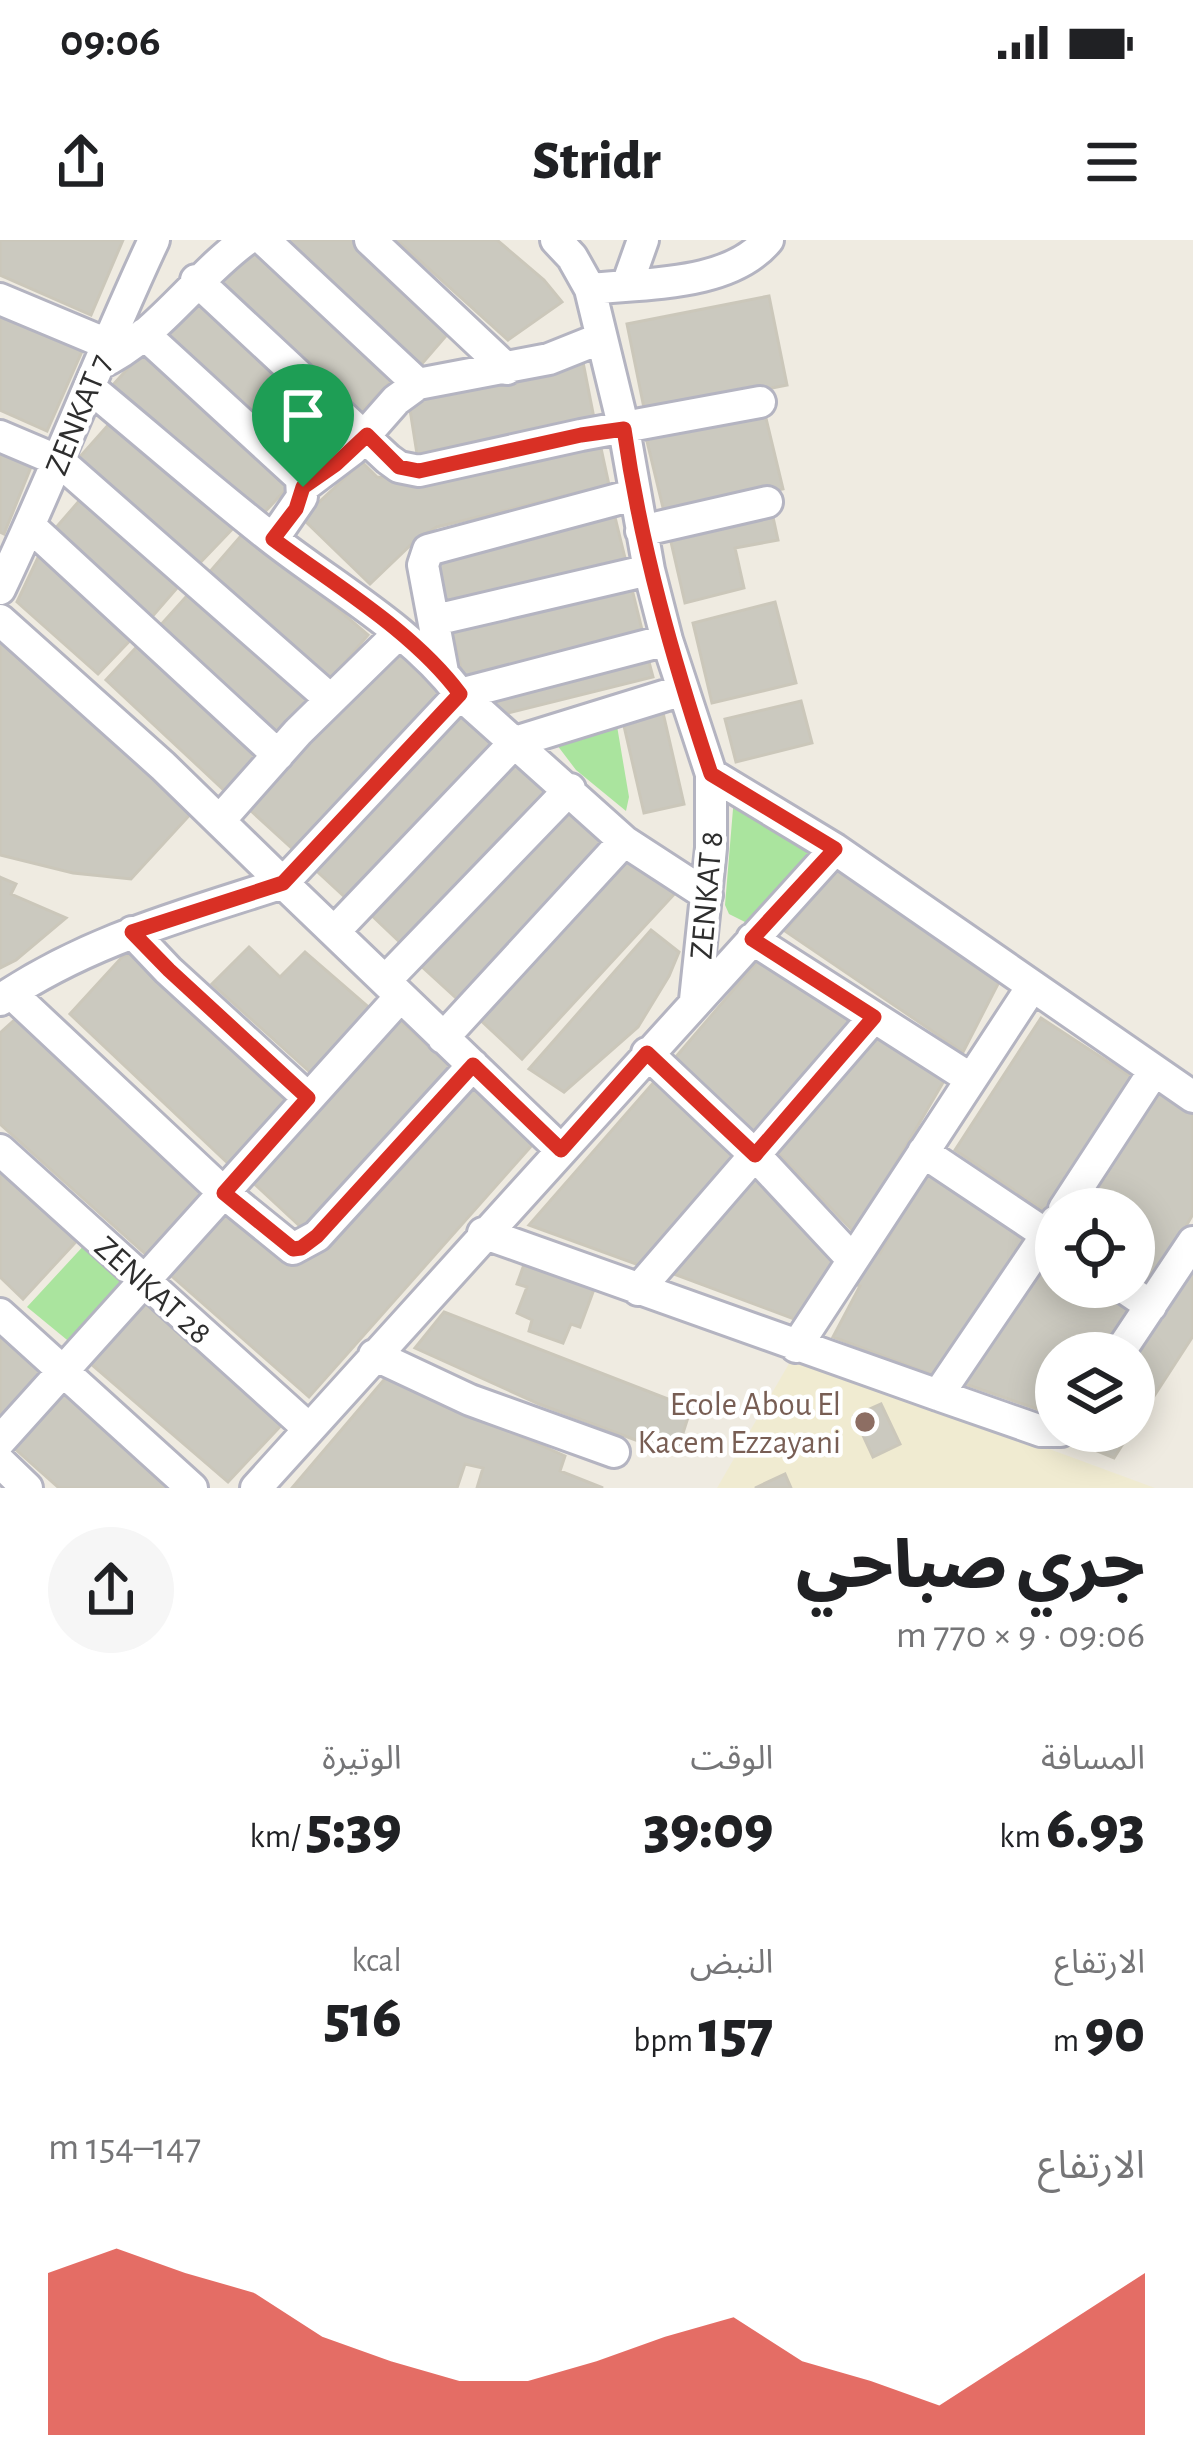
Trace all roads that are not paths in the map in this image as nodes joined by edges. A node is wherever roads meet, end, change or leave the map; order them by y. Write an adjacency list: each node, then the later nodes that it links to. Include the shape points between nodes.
1 (154, 240): 14 (street, ZENKAT 7)
2 (246, 240): 8 (street)
3 (264, 240): 16 (street)
4 (370, 240): 15 (street)
5 (556, 240): 10 (street, ZENKAT 8)
6 (643, 240): 9 (street)
7 (768, 240): 9 (street, via 736,268)
8 (196, 280): 12 (street); 19 (street)
9 (627, 285): 10 (street)
10 (590, 289): 13 (street, ZENKAT 8)
11 (0, 299): 14 (street)
12 (144, 334): 14 (street); 22 (street, via 288,464)
13 (599, 338): 15 (street); 18 (street, ZENKAT 8)
14 (98, 365): 21 (street, ZENKAT 7); 27 (street)
15 (507, 369): 16 (street)
16 (418, 384): 19 (street)
17 (760, 402): 18 (street)
18 (624, 429): 19 (street, via 419,471 399,467); 23 (street, ZENKAT 8)
19 (367, 435): 22 (street)
20 (0, 436): 21 (street)
21 (59, 461): 25 (street, ZENKAT 7); 36 (street)
22 (303, 487): 27 (street)
23 (633, 495): 26 (street, ZENKAT 8); 31 (street, via 431,548 423,566)
24 (767, 502): 26 (street)
25 (31, 527): 29 (street, ZENKAT 7); 38 (street)
26 (641, 531): 28 (street, ZENKAT 8)
27 (273, 539): 32 (street)
28 (649, 570): 31 (street); 33 (street, ZENKAT 8)
29 (3, 574)
30 (0, 620): 41 (street)
31 (435, 620): 34 (street)
32 (399, 633): 34 (street); 36 (street)
33 (667, 640): 34 (street); 35 (street, ZENKAT 8)
34 (452, 683): 37 (street); 44 (street)
35 (683, 690): 37 (street); 39 (street, ZENKAT 8)
36 (330, 699): 38 (street)
37 (514, 742): 40 (street); 47 (street)
38 (278, 755): 41 (street)
39 (711, 774): 43 (street); 45 (street, ZENKAT 8)
40 (570, 789): 42 (street); 50 (street)
41 (220, 820): 44 (street)
42 (623, 841): 45 (street); 54 (street)
43 (835, 849): 48 (street); 49 (street)
44 (283, 883): 46 (street); 47 (street)
45 (707, 895): 52 (street, ZENKAT 8)
46 (132, 932): 51 (street, via 63,960); 60 (street)
47 (334, 932): 50 (street)
48 (752, 939): 52 (street); 53 (street)
49 (1031, 988): 57 (street); 58 (street)
50 (392, 989): 54 (street); 60 (street)
51 (5, 996): 66 (street)
52 (695, 1000): 55 (street)
53 (874, 1017): 58 (street); 64 (street)
54 (443, 1038): 56 (street)
55 (647, 1053): 62 (street); 64 (street)
56 (473, 1065): 62 (street); 66 (street, via 301,1248)
57 (1154, 1071): 59 (street); 65 (street)
58 (970, 1079): 63 (street)
59 (1193, 1097)
60 (308, 1098): 66 (street)
61 (0, 1150): 72 (street, ZENKAT 28)
62 (561, 1150): 68 (street)
63 (923, 1152): 67 (street); 71 (street)
64 (755, 1155): 71 (street); 73 (street)
65 (1080, 1188)
66 (224, 1193): 72 (street)
67 (1035, 1215)
68 (483, 1233): 73 (street); 77 (street)
69 (1193, 1242): 74 (street)
70 (1035, 1257): 79 (street)
71 (851, 1258): 76 (street)
72 (144, 1280): 78 (street); 80 (street, ZENKAT 28)
73 (638, 1290): 76 (street)
74 (1155, 1300)
75 (0, 1314): 78 (street)
76 (796, 1347): 79 (street)
77 (374, 1355): 80 (street); 83 (street)
78 (62, 1369): 82 (street); 86 (street)
79 (938, 1396): 81 (street)
80 (308, 1428): 87 (street)
81 (1035, 1429)
82 (0, 1442)
83 (614, 1453)
84 (0, 1462): 85 (street)
85 (27, 1488)
86 (192, 1488)
87 (256, 1488)

